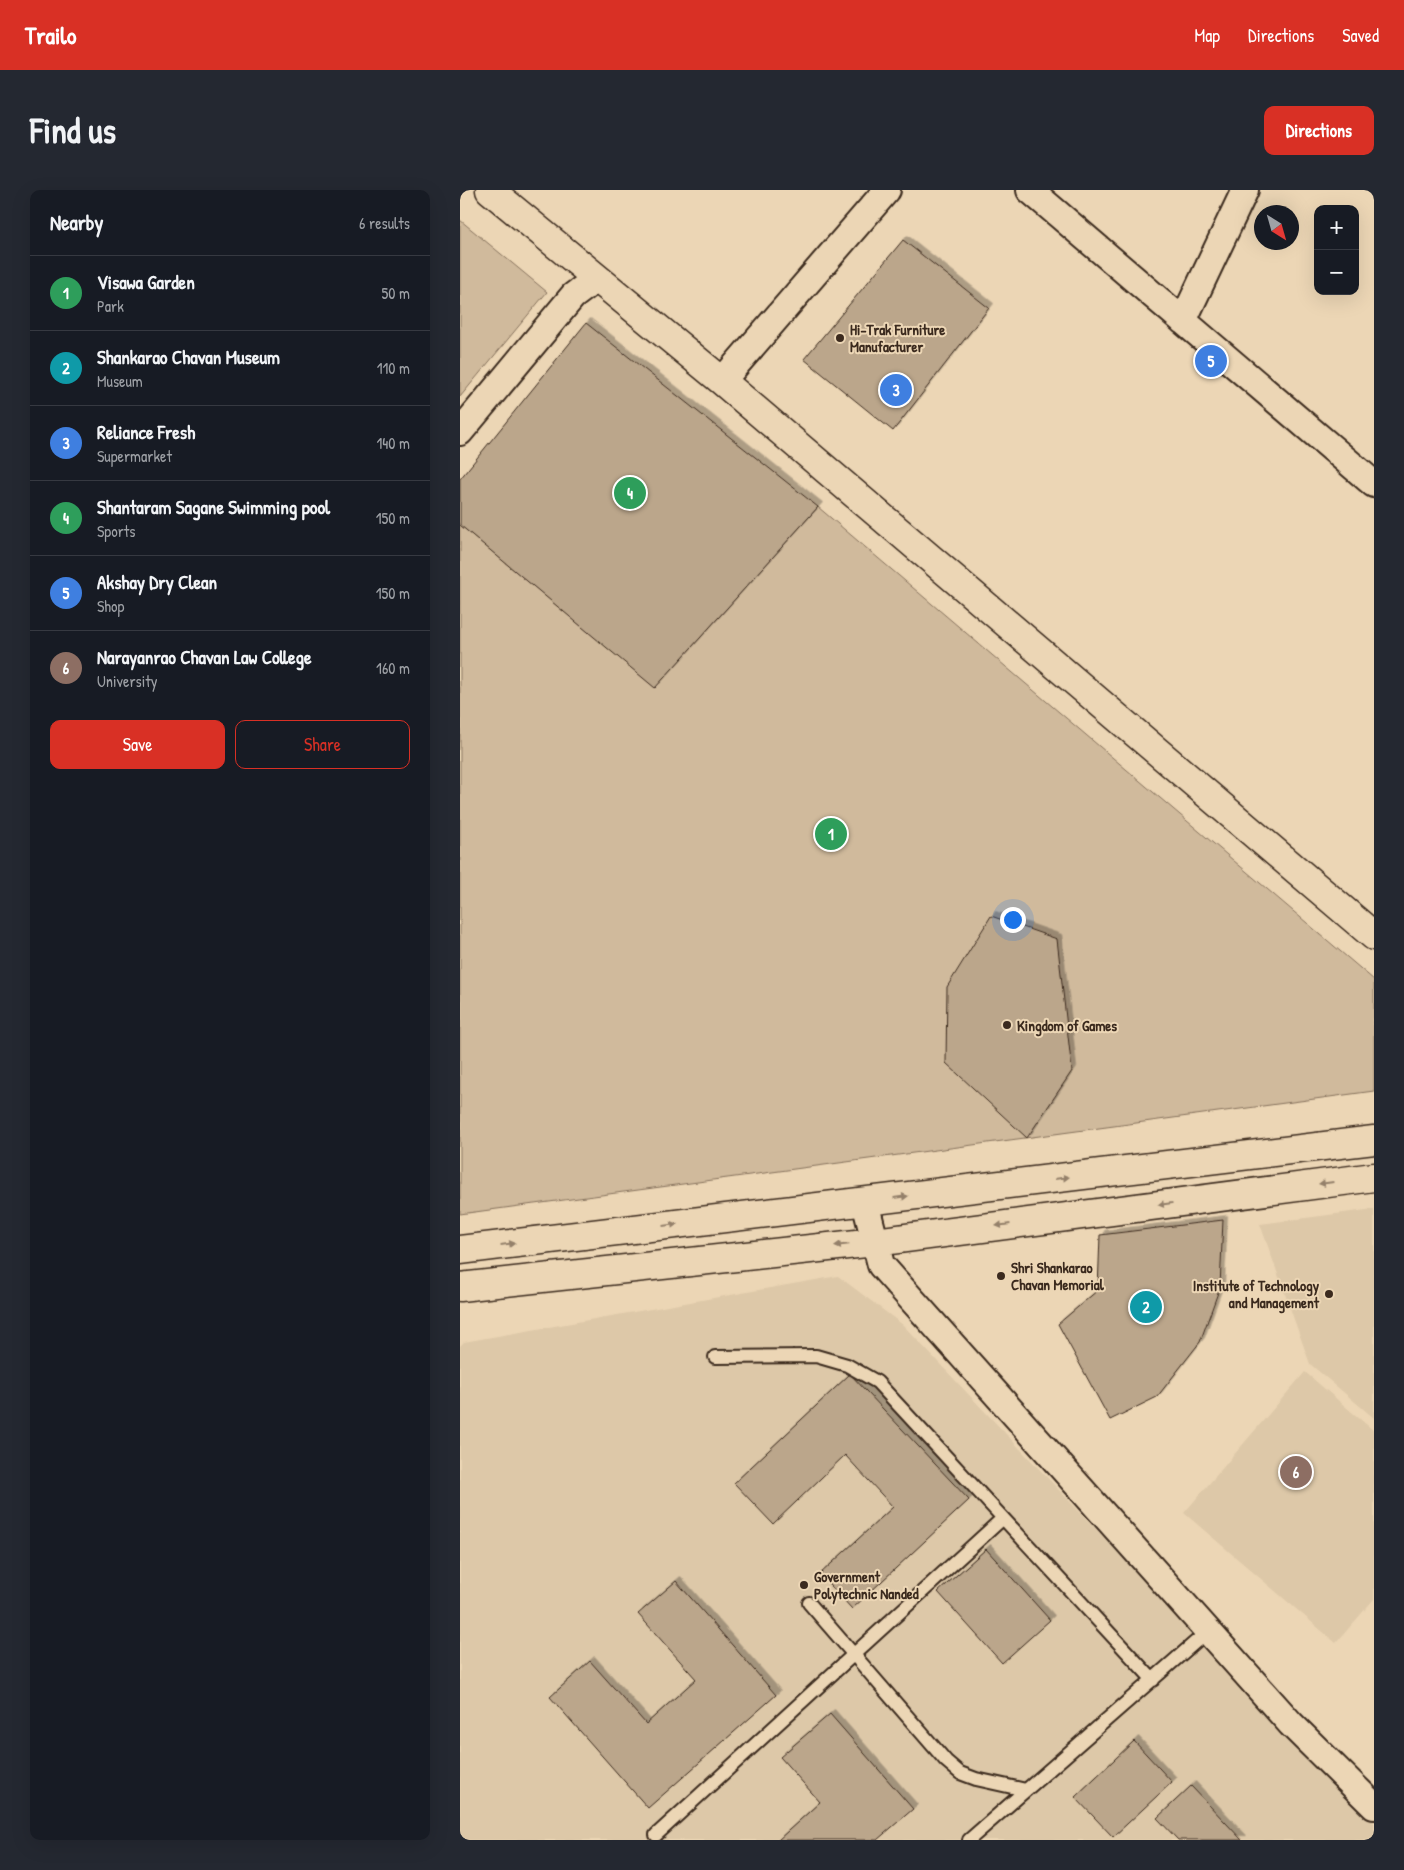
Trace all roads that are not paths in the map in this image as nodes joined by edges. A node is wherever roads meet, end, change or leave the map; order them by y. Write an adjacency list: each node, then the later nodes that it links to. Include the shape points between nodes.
1 (490, 190): 5 (main road)
2 (887, 190): 7 (street)
3 (1030, 190): 6 (street)
4 (1245, 190): 6 (street)
5 (597, 278): 7 (main road); 8 (street, via 574,296)
6 (1183, 321): 9 (street)
7 (722, 381): 10 (main road)
8 (460, 432)
9 (1374, 484)
10 (1374, 936)
11 (1374, 1140): 13 (main road, one-way to 11)
12 (1374, 1177): 14 (main road, one-way to 14)
13 (865, 1202): 14 (street); 15 (main road, one-way to 13)
14 (876, 1242): 16 (main road, one-way to 16); 20 (street, via 881,1265)
15 (460, 1250)
16 (460, 1287)
17 (714, 1357): 18 (lane, via 816,1356 847,1365 878,1382)
18 (1003, 1518): 21 (lane); 22 (lane)
19 (809, 1603): 21 (lane)
20 (1208, 1631): 22 (lane); 24 (street, via 1291,1724)
21 (854, 1655): 23 (lane, via 960,1773); 25 (lane)
22 (1153, 1680): 23 (lane)
23 (1026, 1790): 26 (lane)
24 (1374, 1806)
25 (656, 1835)
26 (969, 1840)

